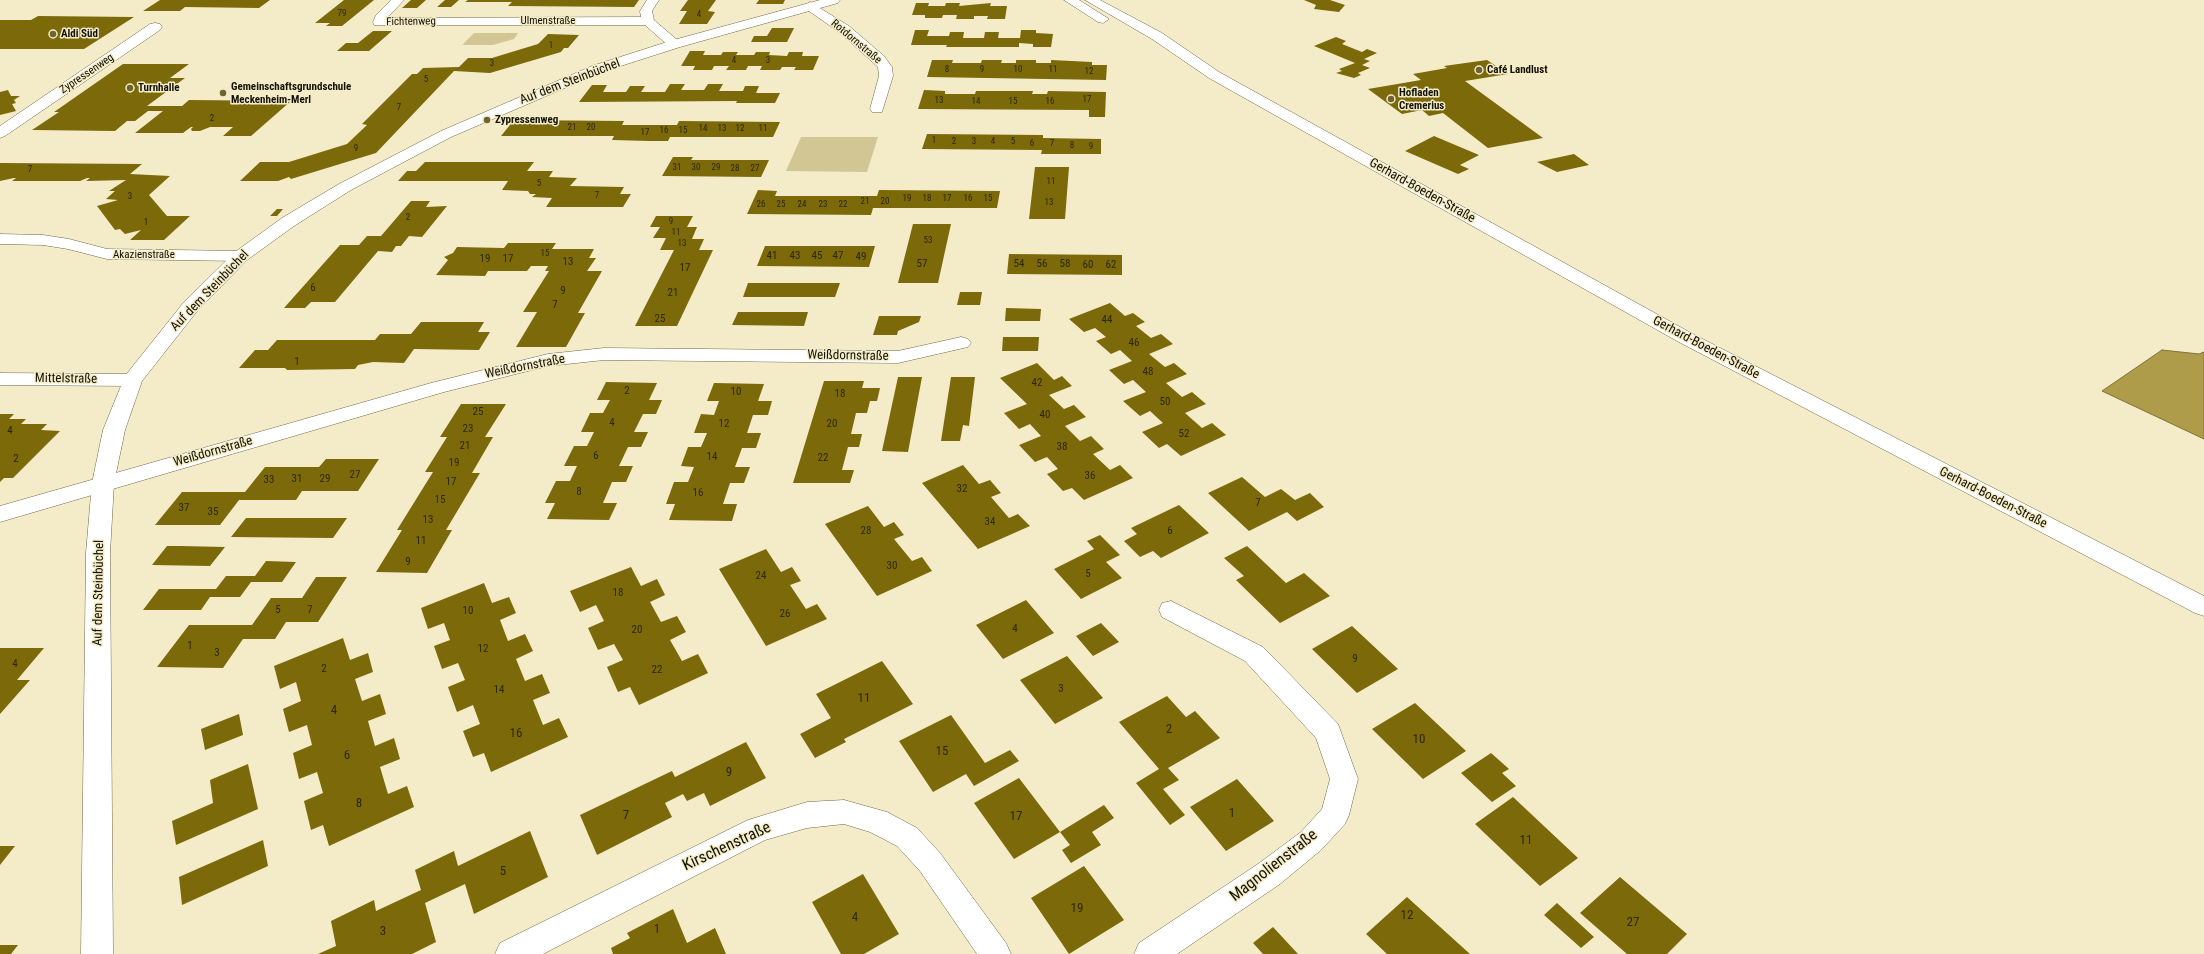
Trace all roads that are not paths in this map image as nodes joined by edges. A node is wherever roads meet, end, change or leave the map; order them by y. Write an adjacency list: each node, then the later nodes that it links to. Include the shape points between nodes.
1 (398, 0): 7 (street, Fichtenweg, via 382,15 379,22)
2 (653, 0): 8 (street, via 646,11)
3 (834, 0): 6 (street, Auf dem Steinbüchel)
4 (1070, 0): 11 (street, Gerhard-Boeden-Straße, via 1146,44)
5 (1091, 0): 11 (street, Gerhard-Boeden-Straße, via 1157,36)
6 (810, 6): 10 (street, Auf dem Steinbüchel); 12 (street, Rotdornstraße, via 844,29 885,67 886,76)
7 (448, 21): 8 (street, Ulmenstraße)
8 (648, 21): 10 (street)
9 (155, 27): 13 (street, Zypressenweg)
10 (675, 44): 17 (street, Auf dem Steinbüchel, via 597,69 446,134 334,193)
11 (1214, 75): 23 (street, Gerhard-Boeden-Straße, via 1684,337)
12 (877, 109)
13 (19, 120): 14 (street, Zypressenweg); 15 (street, Zypressenweg)
14 (0, 124)
15 (0, 133)
16 (0, 239): 17 (street, Akazienstraße, via 62,243 107,254)
17 (241, 256): 20 (street, Auf dem Steinbüchel, via 191,306)
18 (961, 343): 21 (street, Weißdornstraße, via 898,357 604,354 548,360 438,387)
19 (0, 378): 20 (street, Mittelstraße)
20 (132, 380): 21 (street, Auf dem Steinbüchel, via 114,430)
21 (102, 483): 22 (street, Weißdornstraße); 26 (street, Auf dem Steinbüchel, via 98,553)
22 (0, 514)
23 (2204, 607)
24 (1171, 610): 29 (street, Magnolienstraße, via 1254,654 1328,732 1344,779 1335,815 1311,841 1269,874)
25 (540, 947): 27 (street, Kirschenstraße); 28 (street, Kirschenstraße, via 758,829 807,816 844,812 877,821 907,836 930,862)
26 (97, 954)
27 (511, 954)
28 (995, 954)
29 (1150, 954)

